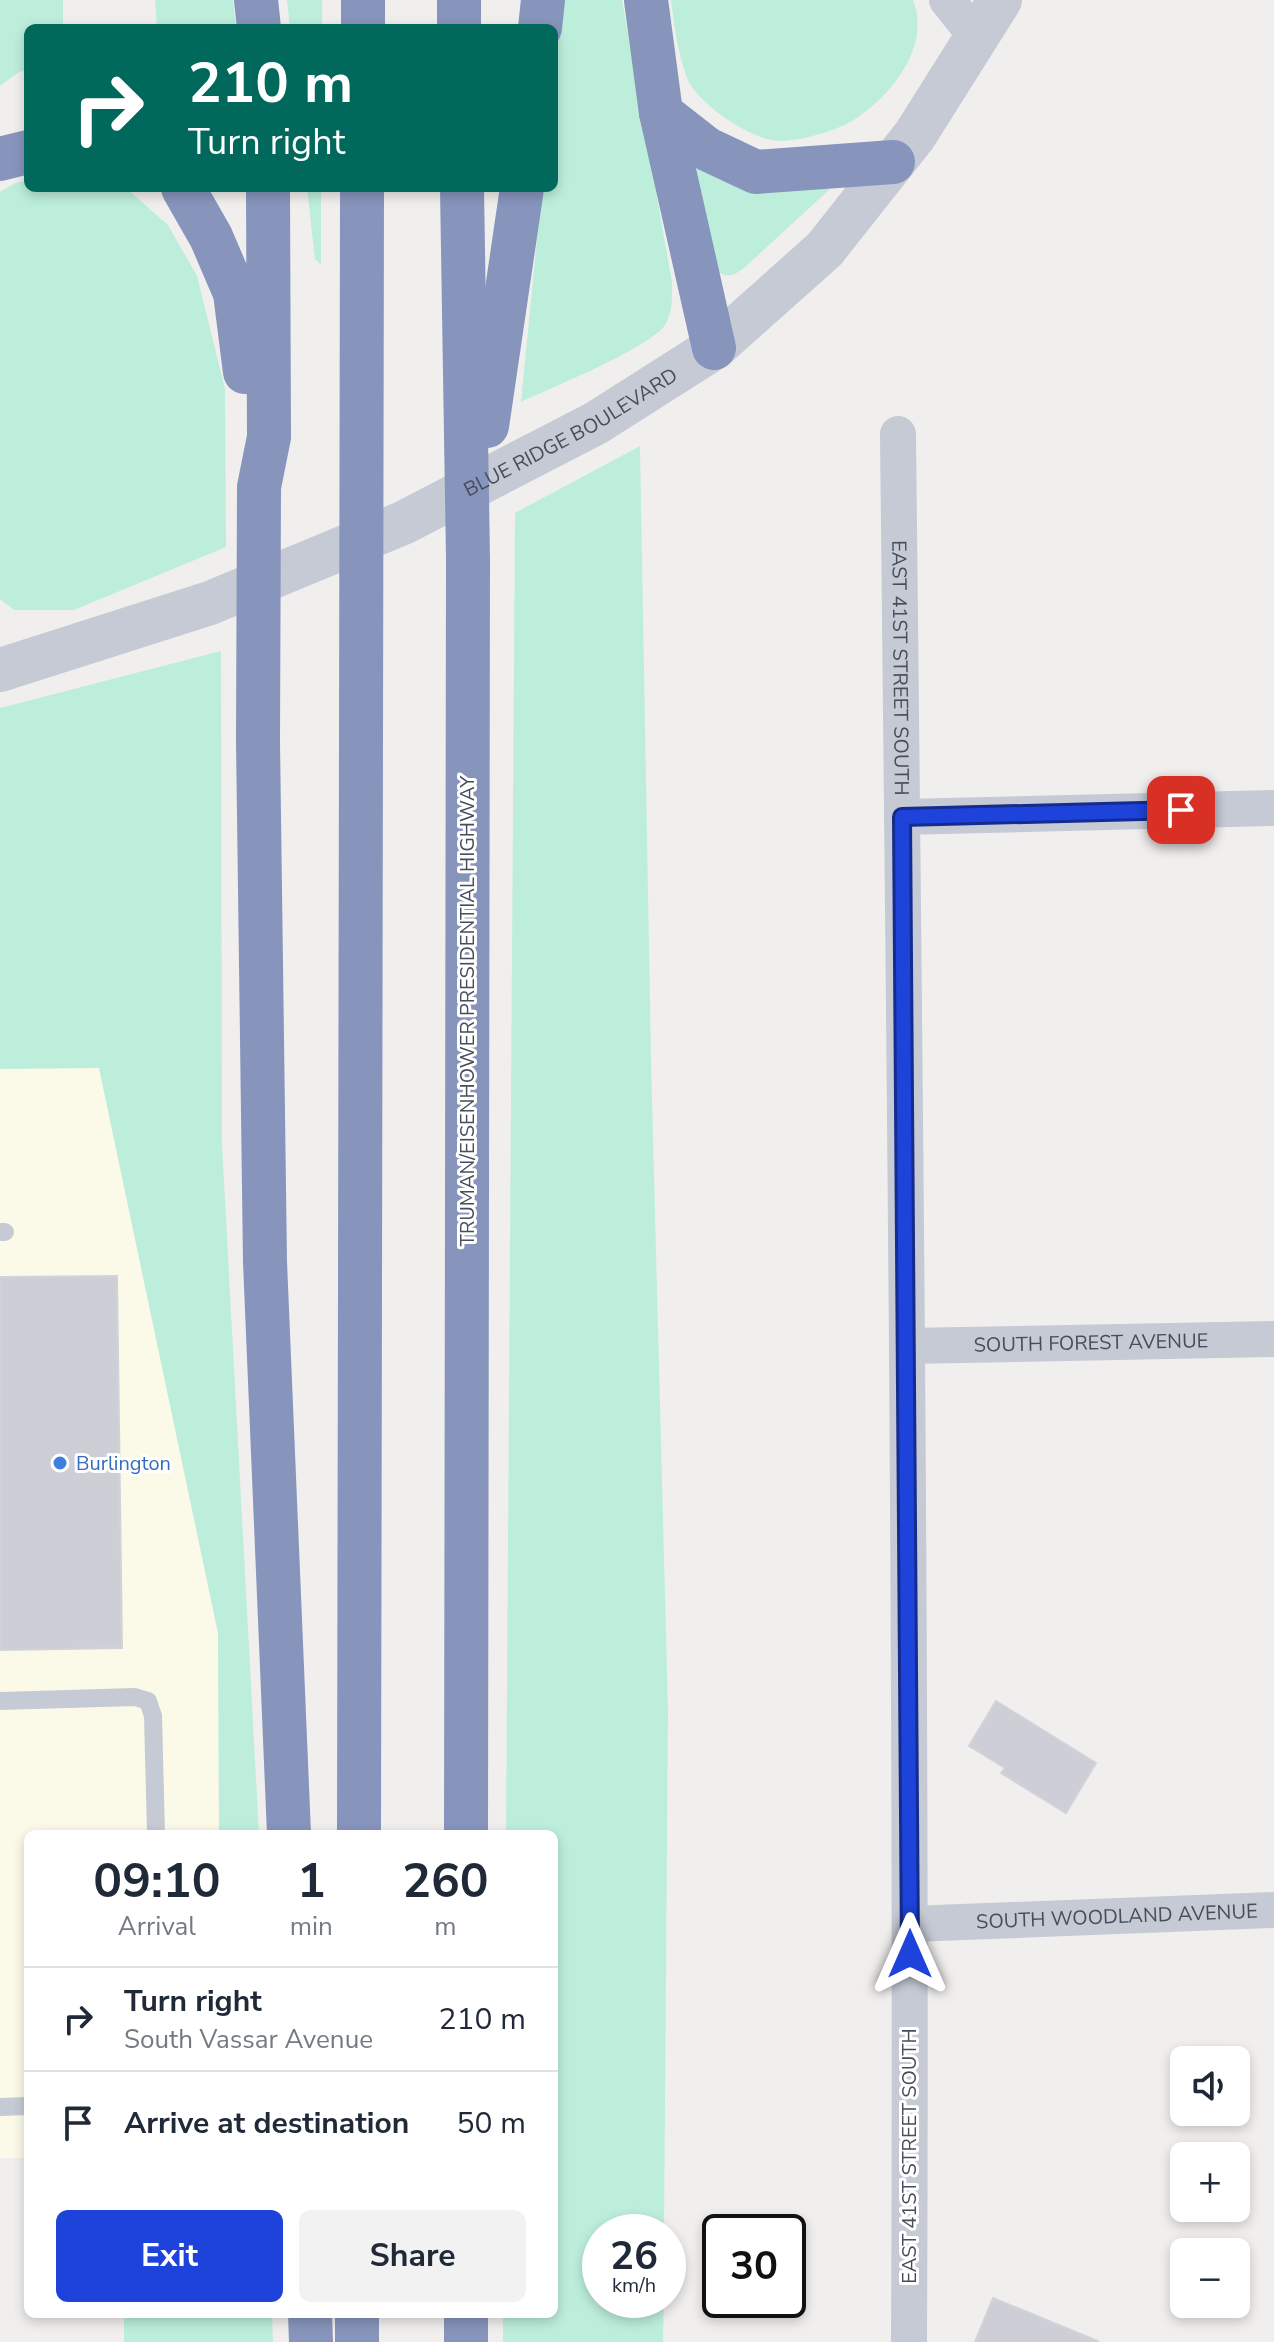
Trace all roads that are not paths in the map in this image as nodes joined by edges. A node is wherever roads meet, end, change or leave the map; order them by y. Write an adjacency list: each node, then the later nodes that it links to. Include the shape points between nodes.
1 (256, 0): 8 (highway)
2 (363, 0): 9 (highway)
3 (459, 0): 10 (highway)
4 (543, 0): 11 (highway)
5 (646, 0): 13 (highway)
6 (947, 0): 12 (street)
7 (1000, 0): 12 (street, BLUE RIDGE BOULEVARD)
8 (259, 24)
9 (363, 24)
10 (459, 24)
11 (540, 24)
12 (975, 35): 16 (street, BLUE RIDGE BOULEVARD)
13 (661, 113): 16 (highway, via 707,149 756,172); 22 (highway)
14 (24, 153): 15 (highway)
15 (0, 159)
16 (893, 162): 22 (street, BLUE RIDGE BOULEVARD, via 825,249)
17 (185, 192): 24 (highway, via 235,293)
18 (268, 192): 24 (highway, via 269,437)
19 (362, 192): 34 (highway)
20 (462, 192): 25 (highway, TRUMAN/EISENHOWER PRESIDENTIAL HIGHWAY)
21 (521, 192): 25 (highway)
22 (714, 348): 26 (street, BLUE RIDGE BOULEVARD, via 596,423 403,523 210,603)
23 (898, 434): 28 (street, EAST 41ST STREET SOUTH)
24 (259, 487): 33 (highway, via 265,1262)
25 (468, 559): 35 (highway, TRUMAN/EISENHOWER PRESIDENTIAL HIGHWAY)
26 (0, 670)
27 (1274, 808): 28 (street)
28 (902, 817): 30 (street, EAST 41ST STREET SOUTH)
29 (1274, 1339): 30 (street, SOUTH FOREST AVENUE)
30 (907, 1346): 37 (street, EAST 41ST STREET SOUTH)
31 (0, 1701): 32 (lane, via 148,1701 153,1716)
32 (156, 1830)
33 (289, 1830)
34 (359, 1830)
35 (466, 1830)
36 (1274, 1910): 37 (street, SOUTH WOODLAND AVENUE)
37 (911, 1924): 46 (street, EAST 41ST STREET SOUTH)
38 (24, 2106): 39 (lane)
39 (0, 2107)
40 (310, 2318): 43 (highway)
41 (357, 2318): 44 (highway)
42 (466, 2318): 45 (highway)
43 (311, 2342)
44 (357, 2342)
45 (466, 2342)
46 (909, 2342)

